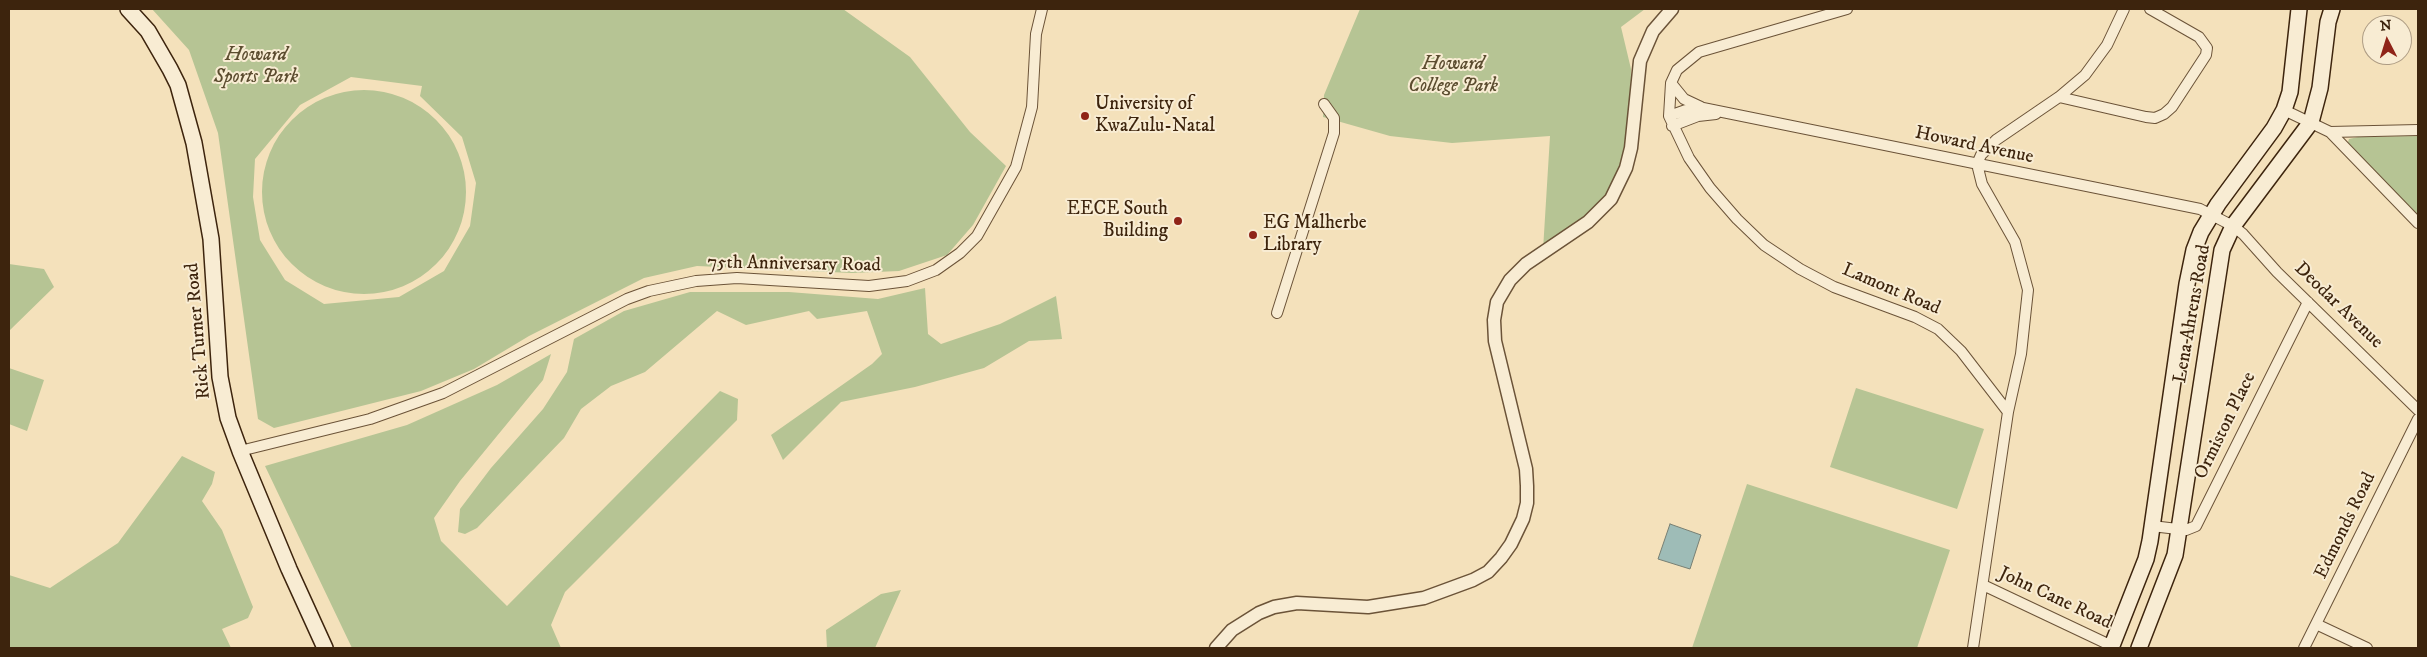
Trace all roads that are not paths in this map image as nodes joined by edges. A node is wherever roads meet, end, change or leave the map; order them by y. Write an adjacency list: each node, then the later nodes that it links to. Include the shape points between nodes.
1 (128, 9): 30 (main road, Rick Turner Road, via 148,31 166,60 186,111 212,239 223,398)
2 (1042, 9): 30 (street, 75th Anniversary Road, via 1036,34 1032,107 1016,167 977,236 936,270 907,281 869,286 738,278 696,281 649,290 443,393 370,419)
3 (1672, 9): 37 (street, via 1646,44 1638,72 1632,148 1611,198 1588,222 1526,264 1510,280 1497,302 1495,341 1526,469 1527,486 1523,519 1511,544 1488,572 1455,589 1424,598 1368,607 1297,603 1274,608 1259,613 1232,630)
4 (1847, 9): 9 (street, via 1699,52 1677,70)
5 (2124, 9): 10 (street, via 2107,45 2091,68)
6 (2150, 9): 10 (street, via 2200,37 2207,48 2206,55 2172,107 2155,118)
7 (2299, 9): 13 (main road, Lena Ahrens Road, via 2290,92)
8 (2332, 9): 16 (main road, Lena Ahrens Road, via 2320,88)
9 (1671, 84): 12 (street, Howard Avenue, via 1684,99); 15 (street)
10 (2059, 97): 19 (street, via 1996,140)
11 (1324, 104): 24 (street, via 1334,118 1334,133)
12 (1703, 108): 14 (street, Howard Avenue); 15 (street, Howard Avenue, via 1686,110)
13 (2284, 110): 16 (street); 20 (main road, Lena Ahrens Road)
14 (1728, 113): 15 (street, Howard Avenue); 19 (street, Howard Avenue)
15 (1670, 121): 28 (street, Lamont Road, via 1689,158 1710,188 1764,245 1834,287 1915,316 1938,329 1961,351)
16 (2311, 122): 18 (street); 22 (main road, Lena Ahrens Road)
17 (2418, 130): 18 (street)
18 (2330, 132): 21 (street)
19 (1977, 164): 20 (street, Howard Avenue); 28 (street, via 1982,184 2015,242 2028,290 2021,354)
20 (2212, 214): 22 (street, Howard Avenue); 25 (main road, Lena Ahrens Road, via 2201,232 2190,263)
21 (2418, 223)
22 (2234, 226): 23 (street, Deodar Avenue); 26 (main road, Lena Ahrens Road, via 2222,250 2217,270)
23 (2308, 302): 27 (street, Deodar Avenue); 32 (street, Ormiston Place, via 2202,516 2196,526)
24 (1277, 313)
25 (2174, 376): 26 (main road); 31 (main road, Lena Ahrens Road)
26 (2201, 382): 32 (main road, Lena Ahrens Road)
27 (2418, 410)
28 (2008, 412): 33 (street)
29 (2418, 419): 34 (street, Edmonds Road)
30 (240, 451): 36 (main road, Rick Turner Road)
31 (2152, 526): 32 (street); 35 (main road, Lena Ahrens Road, via 2146,559)
32 (2179, 530): 39 (main road, Lena Ahrens Road, via 2175,555)
33 (1983, 584): 35 (street, John Cane Road); 38 (street)
34 (2316, 624): 40 (street, Edmonds Road); 41 (street)
35 (2111, 647)
36 (325, 648)
37 (1216, 648)
38 (1972, 648)
39 (2139, 648)
40 (2304, 648)
41 (2367, 648)

